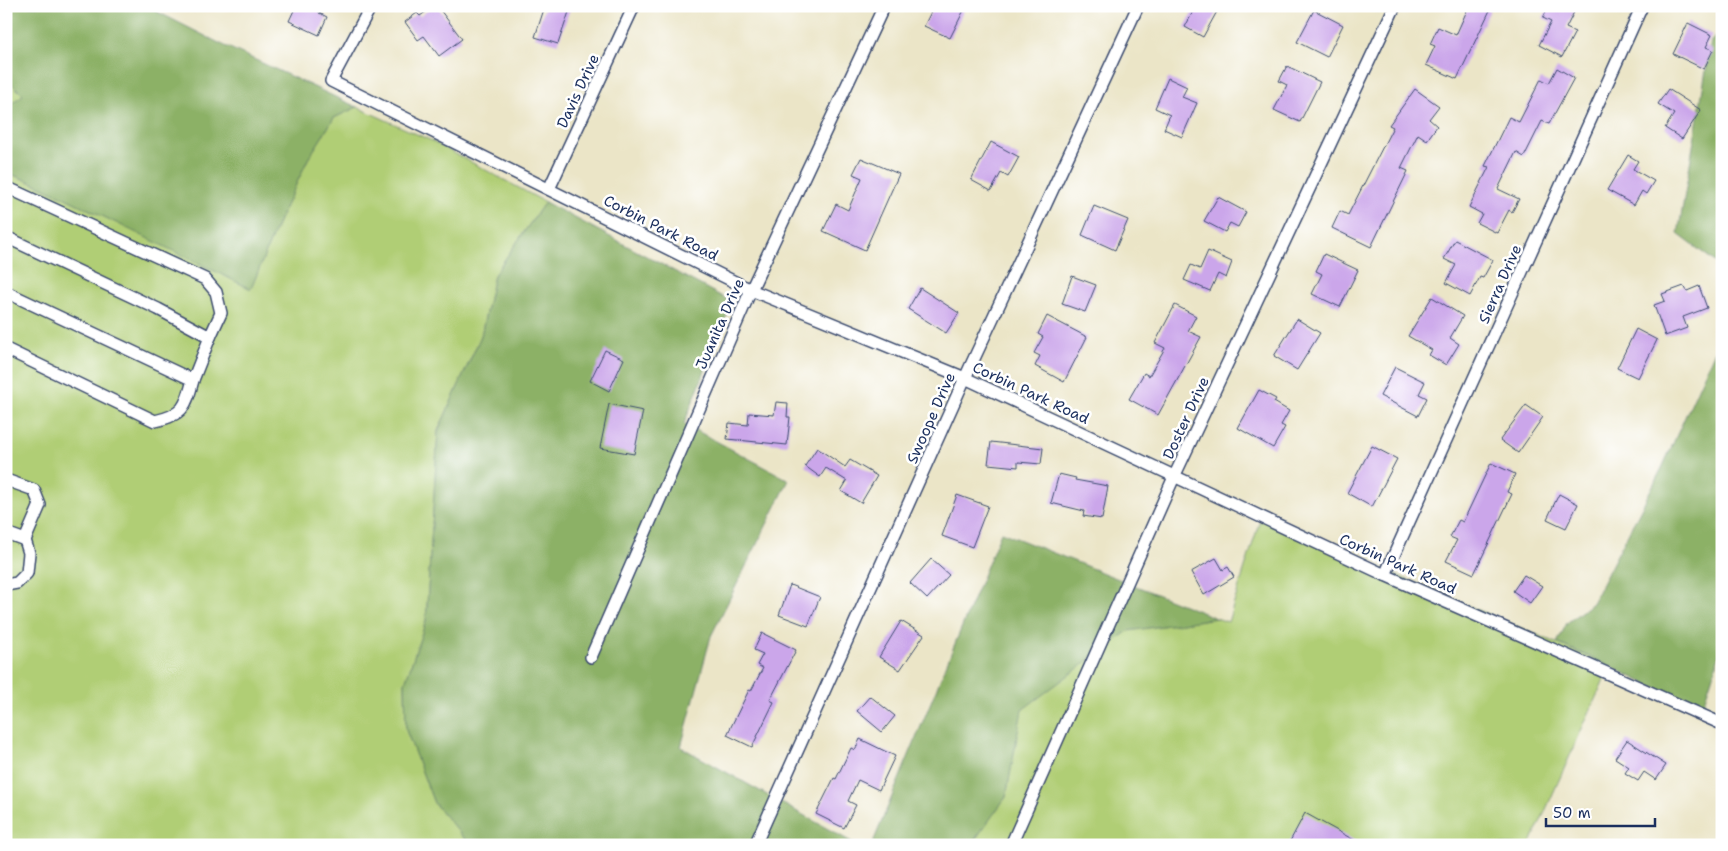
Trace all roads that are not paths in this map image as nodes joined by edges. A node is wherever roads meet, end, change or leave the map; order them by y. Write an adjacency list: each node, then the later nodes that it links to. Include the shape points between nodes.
1 (371, 6): 8 (street, Corbin Park Road, via 331,81)
2 (634, 6): 8 (street, Davis Drive)
3 (884, 6): 10 (street, Juanita Drive)
4 (1138, 6): 14 (street, Swoope Drive)
5 (1395, 6): 16 (street, Doster Drive)
6 (1642, 6): 20 (street, Sierra Drive)
7 (6, 187): 12 (street, via 205,278 216,292 221,313)
8 (549, 189): 10 (street, Corbin Park Road)
9 (6, 237): 12 (street)
10 (751, 290): 14 (street, Corbin Park Road); 22 (street, Juanita Drive)
11 (6, 292): 15 (street)
12 (210, 337): 15 (street)
13 (6, 349): 15 (street, via 155,421 172,417 186,403)
14 (965, 378): 16 (street, Corbin Park Road); 24 (street, Swoope Drive)
15 (193, 380)
16 (1174, 477): 20 (street, Corbin Park Road); 25 (street, Doster Drive)
17 (6, 480): 19 (street, via 34,490 40,505)
18 (6, 533): 19 (street)
19 (25, 540): 21 (street, via 27,573 17,583)
20 (1385, 575): 23 (street, Corbin Park Road)
21 (6, 586)
22 (591, 658)
23 (1722, 724)
24 (755, 845)
25 (1011, 845)

